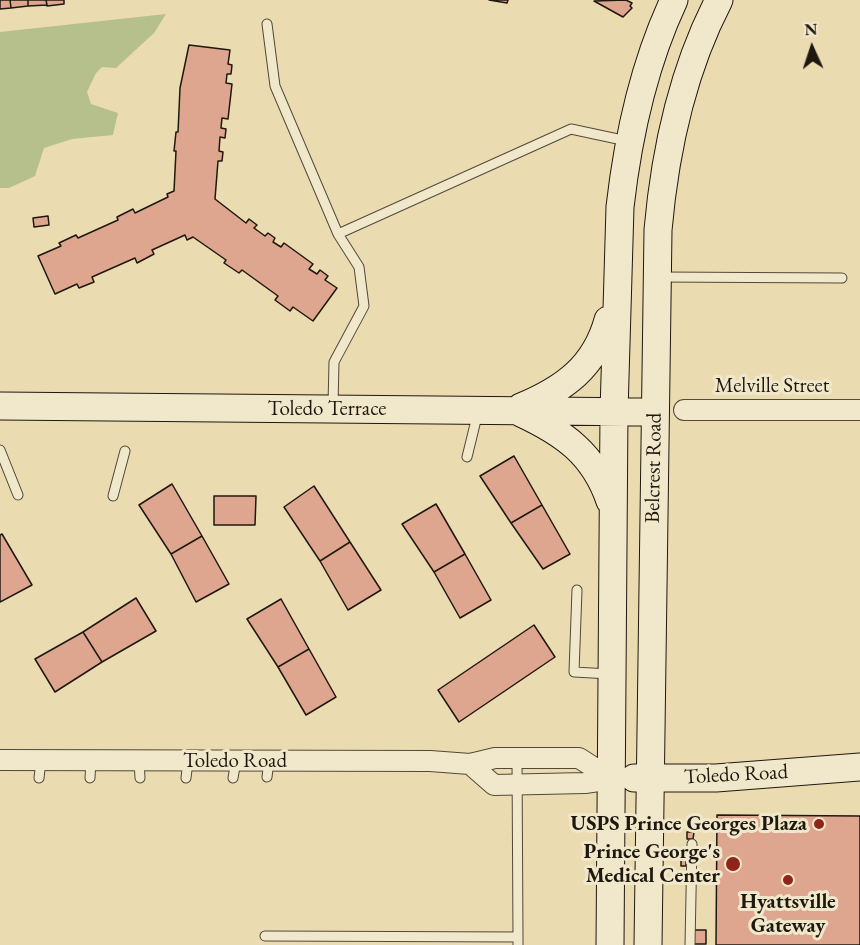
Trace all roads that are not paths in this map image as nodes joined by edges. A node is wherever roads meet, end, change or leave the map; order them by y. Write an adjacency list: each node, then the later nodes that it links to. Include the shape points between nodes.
1 (674, 0): 4 (main road, Belcrest Road, via 650,63)
2 (719, 0): 6 (main road, Belcrest Road, via 702,35 678,110 662,186)
3 (267, 24): 5 (lane, via 275,86)
4 (631, 142): 5 (lane, via 571,129); 8 (main road, Belcrest Road, via 620,207)
5 (338, 234): 13 (lane, via 359,267 364,306 334,362)
6 (657, 277): 7 (lane); 14 (main road, Belcrest Road)
7 (842, 278)
8 (615, 292): 11 (main road, via 597,351 584,370 551,395); 15 (main road, Belcrest Road)
9 (0, 406): 13 (main road, Toledo Terrace)
10 (479, 410): 11 (main road, Toledo Terrace); 13 (main road, Toledo Terrace); 18 (lane)
11 (515, 410): 15 (main road, Toledo Terrace); 21 (main road, via 566,436 579,448 605,485)
12 (860, 410): 14 (street, Melville Street)
13 (332, 411)
14 (671, 411): 15 (main road, Toledo Terrace); 28 (main road, Belcrest Road)
15 (614, 412): 21 (main road, Belcrest Road)
16 (0, 450): 19 (lane)
17 (125, 451): 20 (lane)
18 (467, 457)
19 (18, 495)
20 (113, 496)
21 (613, 510): 23 (main road, Belcrest Road)
22 (577, 591): 23 (lane, via 574,672)
23 (612, 674): 29 (main road, Belcrest Road)
24 (518, 759): 27 (street, Toledo Road, via 495,758); 29 (street, Toledo Road, via 579,759); 30 (lane)
25 (0, 760): 27 (street, Toledo Road, via 40,769 268,769 332,765 429,766)
26 (860, 767): 28 (main road, Toledo Road, via 716,778)
27 (470, 771): 30 (street, Toledo Road, via 494,785)
28 (650, 778): 29 (main road, Toledo Road); 35 (main road, Belcrest Road)
29 (612, 779): 30 (street, Toledo Road); 34 (main road, Belcrest Road)
30 (518, 784): 33 (lane)
31 (692, 844): 36 (lane)
32 (265, 936): 33 (lane)
33 (518, 941)
34 (610, 945)
35 (648, 945)
36 (690, 945)

